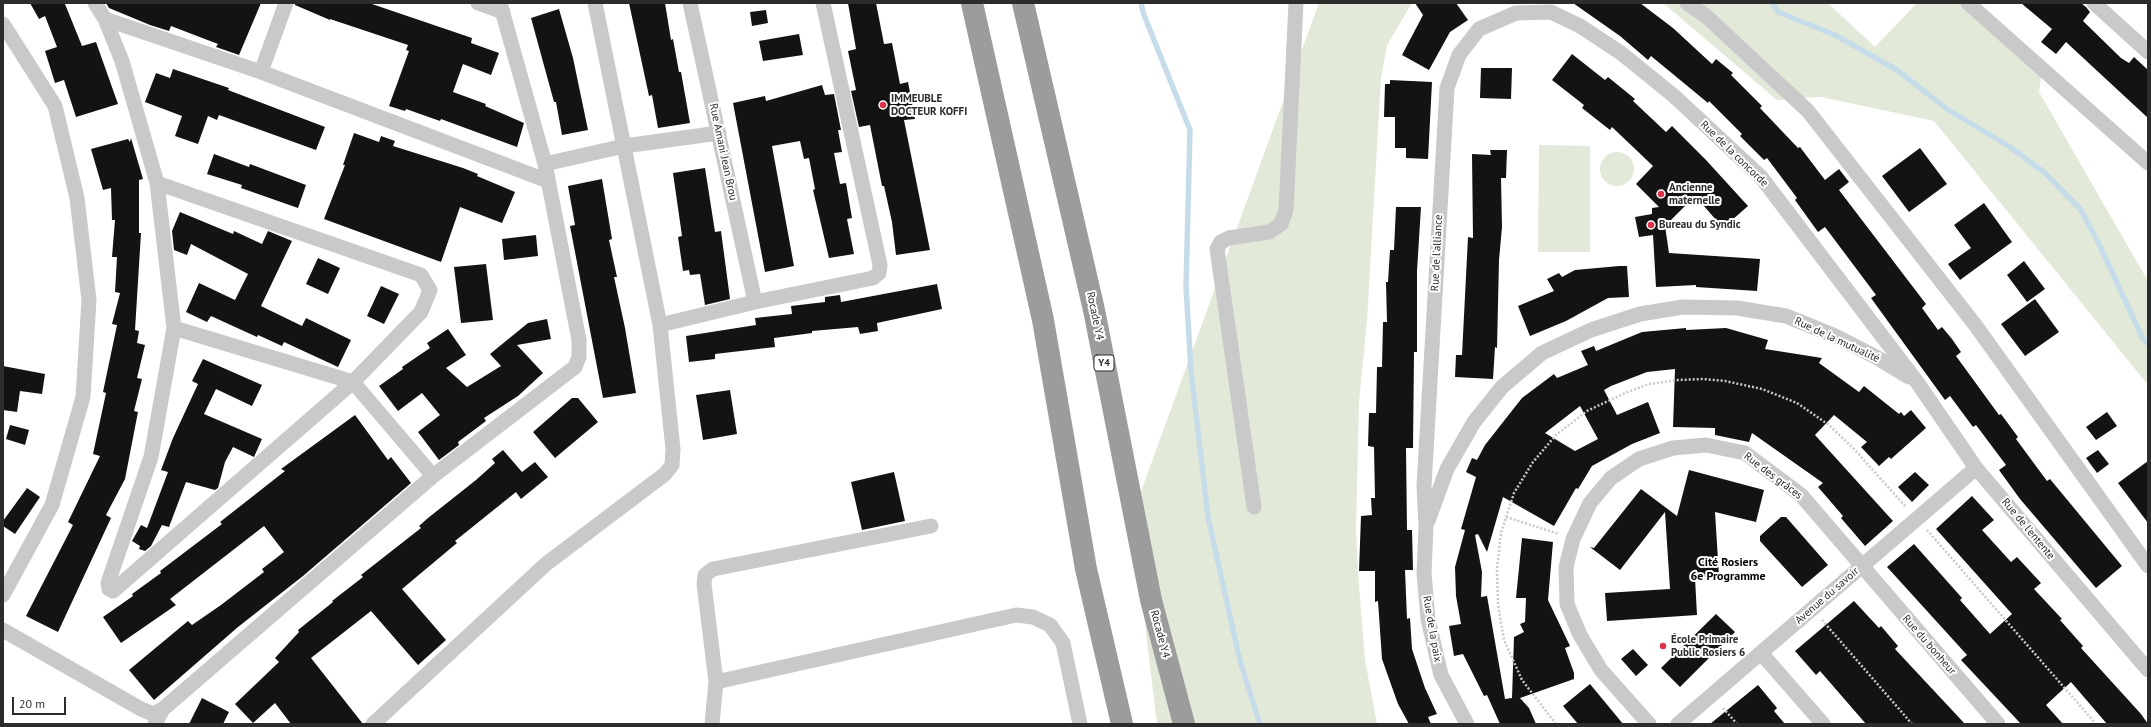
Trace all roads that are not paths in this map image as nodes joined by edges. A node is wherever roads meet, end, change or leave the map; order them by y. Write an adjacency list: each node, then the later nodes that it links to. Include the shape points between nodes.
1 (95, 3): 15 (street)
2 (286, 3): 18 (street)
3 (478, 3): 13 (street)
4 (595, 3): 20 (street)
5 (690, 3): 19 (street, Rue Amani Jean Brou)
6 (823, 3): 25 (street, via 880,265 879,273 873,278)
7 (972, 3): 47 (highway, via 1043,320 1086,569)
8 (1023, 3): 48 (highway, Rocade Y4 / Y4, via 1094,310 1150,600)
9 (1296, 3): 32 (street, via 1286,210 1281,224 1270,232 1229,238 1221,242 1218,249)
10 (1687, 3): 35 (street, via 1706,16 1808,111 1976,326)
11 (1968, 3): 21 (street)
12 (2094, 3): 17 (street)
13 (501, 7): 22 (street)
14 (1516, 13): 29 (street, Rue de la concorde, via 1551,12 1580,26 1621,53 1674,96 1761,177); 34 (street, Rue de l'alliance, via 1479,29 1458,55 1447,88 1424,486)
15 (105, 19): 18 (street); 24 (street, via 122,61)
16 (3, 24): 37 (street, via 55,106 77,198 89,300 83,397 52,505)
17 (2148, 52)
18 (261, 72): 23 (street)
19 (720, 133): 20 (street); 25 (street, Rue Amani Jean Brou)
20 (624, 146): 22 (street); 26 (street)
21 (2148, 163)
22 (545, 164): 23 (street)
23 (548, 181): 31 (street, via 579,340 579,357 575,367)
24 (157, 183): 27 (street); 28 (street, via 421,275 430,290 421,312)
25 (755, 302): 26 (street)
26 (660, 325): 44 (street, via 673,449 672,465 664,474 546,564)
27 (174, 328): 28 (street); 28 (street, via 151,457 108,583 109,589 113,591)
28 (353, 382): 31 (street)
29 (1917, 382): 30 (street, Rue de l'entente); 34 (street, Rue de la mutualité, via 1833,335 1786,316 1737,308 1683,307 1640,314 1591,330 1542,353 1502,387 1474,422 1447,469)
30 (1976, 468): 36 (street, Avenue du savoir); 40 (street, Rue de l'entente)
31 (434, 476): 42 (street)
32 (1254, 507)
33 (931, 526): 41 (street, via 713,569 706,575 704,584)
34 (1426, 527): 49 (street, Rue de la paix, via 1424,573 1428,619 1440,675)
35 (2148, 566)
36 (1861, 567): 39 (street, Avenue du savoir); 50 (street, Rue des grâces, via 1801,495 1745,452 1706,445 1673,448 1639,458 1611,478 1590,503 1573,539 1566,566 1567,604 1580,635 1601,670); 53 (street, Rue du bonheur)
37 (3, 595)
38 (3, 630): 42 (street, via 141,709 152,714)
39 (1761, 653): 51 (street, Avenue du savoir); 52 (street)
40 (2148, 670)
41 (716, 682): 45 (street); 46 (street, via 1016,615 1033,617 1050,625 1063,643)
42 (163, 709): 43 (street)
43 (155, 724)
44 (373, 724)
45 (712, 724)
46 (1080, 724)
47 (1122, 724)
48 (1184, 724)
49 (1467, 724)
50 (1649, 724)
51 (1678, 724)
52 (1823, 724)
53 (1998, 724)

